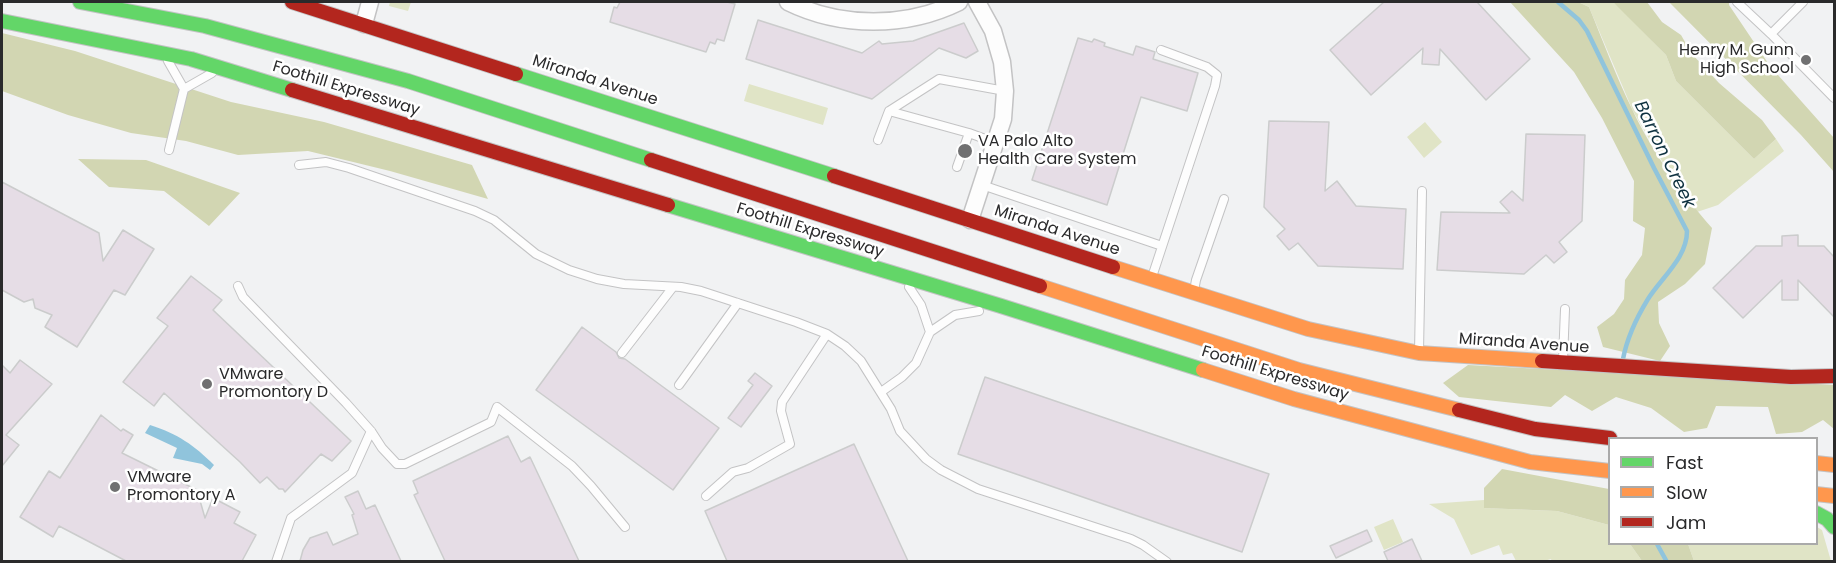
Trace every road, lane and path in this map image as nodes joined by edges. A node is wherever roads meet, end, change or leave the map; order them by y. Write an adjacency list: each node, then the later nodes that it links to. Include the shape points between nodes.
1 (81, 2): 48 (main road, Foothill Expressway, via 205,26 408,81 1299,370 1535,429)
2 (292, 2): 9 (main road, Miranda Avenue)
3 (370, 2): 11 (street)
4 (788, 2): 5 (street, via 844,20 877,21 908,19)
5 (959, 2)
6 (977, 2): 17 (street, via 993,31)
7 (1737, 2): 12 (lane)
8 (1803, 2): 12 (lane)
9 (343, 9): 11 (main road, Miranda Avenue)
10 (2, 21): 14 (main road, Foothill Expressway)
11 (364, 24): 29 (main road, Miranda Avenue)
12 (1771, 34): 18 (lane)
13 (1161, 50): 30 (lane, via 1207,67 1217,75)
14 (163, 53): 15 (main road, Foothill Expressway); 16 (lane)
15 (221, 68): 16 (lane); 31 (main road, Foothill Expressway)
16 (184, 89): 23 (lane)
17 (1005, 91): 19 (lane, via 939,79); 22 (street)
18 (1834, 98)
19 (889, 111): 20 (lane); 21 (lane)
20 (969, 133): 22 (lane); 25 (lane)
21 (878, 140)
22 (996, 143): 26 (street)
23 (169, 150)
24 (300, 165): 34 (lane, via 326,162 475,210 494,220 536,254 569,270 624,284)
25 (957, 167)
26 (982, 186): 29 (street); 30 (lane)
27 (1422, 190): 42 (lane)
28 (1224, 199): 35 (lane)
29 (970, 220): 32 (main road, Miranda Avenue)
30 (1162, 246): 32 (lane)
31 (901, 276): 37 (main road, Foothill Expressway); 39 (lane, via 921,305)
32 (1150, 280): 35 (main road, Miranda Avenue)
33 (238, 286): 47 (lane, via 249,304)
34 (672, 287): 36 (lane); 41 (lane)
35 (1193, 294): 42 (main road, Miranda Avenue, via 1308,330)
36 (738, 303): 40 (lane); 45 (lane)
37 (1001, 306): 39 (lane, via 955,315); 51 (main road, Foothill Expressway, via 1294,399 1530,462)
38 (1565, 309): 43 (lane)
39 (930, 332): 46 (lane, via 916,363)
40 (827, 334): 46 (lane, via 861,361); 53 (lane, via 782,402 790,444 748,468 733,472)
41 (622, 352)
42 (1419, 353): 43 (main road, Miranda Avenue)
43 (1563, 363): 44 (main road, Miranda Avenue, via 1791,377)
44 (1834, 375)
45 (680, 385)
46 (881, 392): 59 (lane, via 900,431 941,470 994,495 1131,538)
47 (371, 431): 56 (lane, via 392,460 405,464 491,422 497,407 572,466); 58 (lane, via 352,473 291,518)
48 (1608, 438)
49 (1818, 464): 50 (main road)
50 (1834, 465)
51 (1608, 471)
52 (1818, 494): 54 (main road)
53 (706, 496)
54 (1834, 496)
55 (1818, 514): 57 (main road)
56 (625, 527)
57 (1834, 527)
58 (276, 561)
59 (1167, 561)

